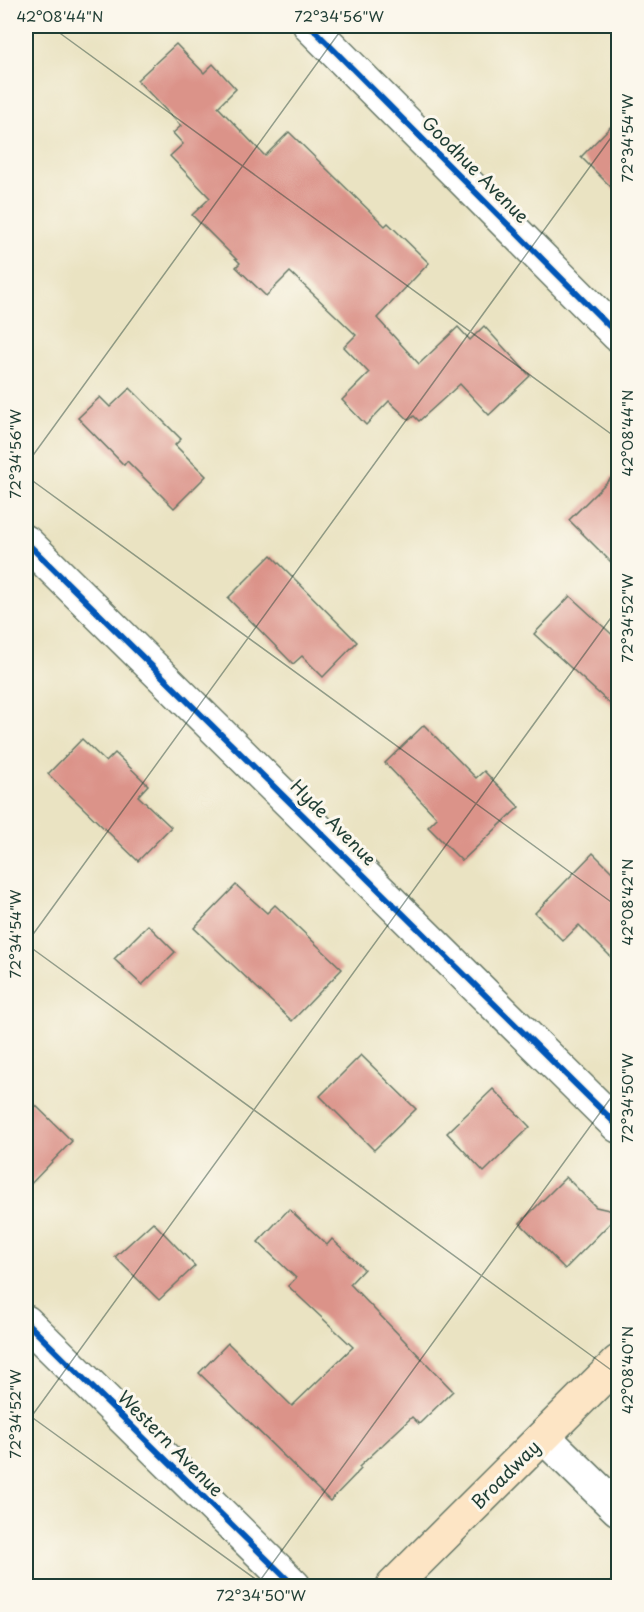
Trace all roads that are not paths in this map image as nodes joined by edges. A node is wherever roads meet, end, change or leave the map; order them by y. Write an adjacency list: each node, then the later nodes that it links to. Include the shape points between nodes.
1 (310, 26): 2 (street, Goodhue Avenue)
2 (618, 335)
3 (26, 542): 4 (street, Hyde Avenue)
4 (618, 1126)
5 (26, 1322): 9 (street, Western Avenue)
6 (618, 1362): 7 (main road, Broadway)
7 (544, 1437): 8 (street); 10 (main road, Broadway)
8 (618, 1509)
9 (294, 1587)
10 (393, 1587)

